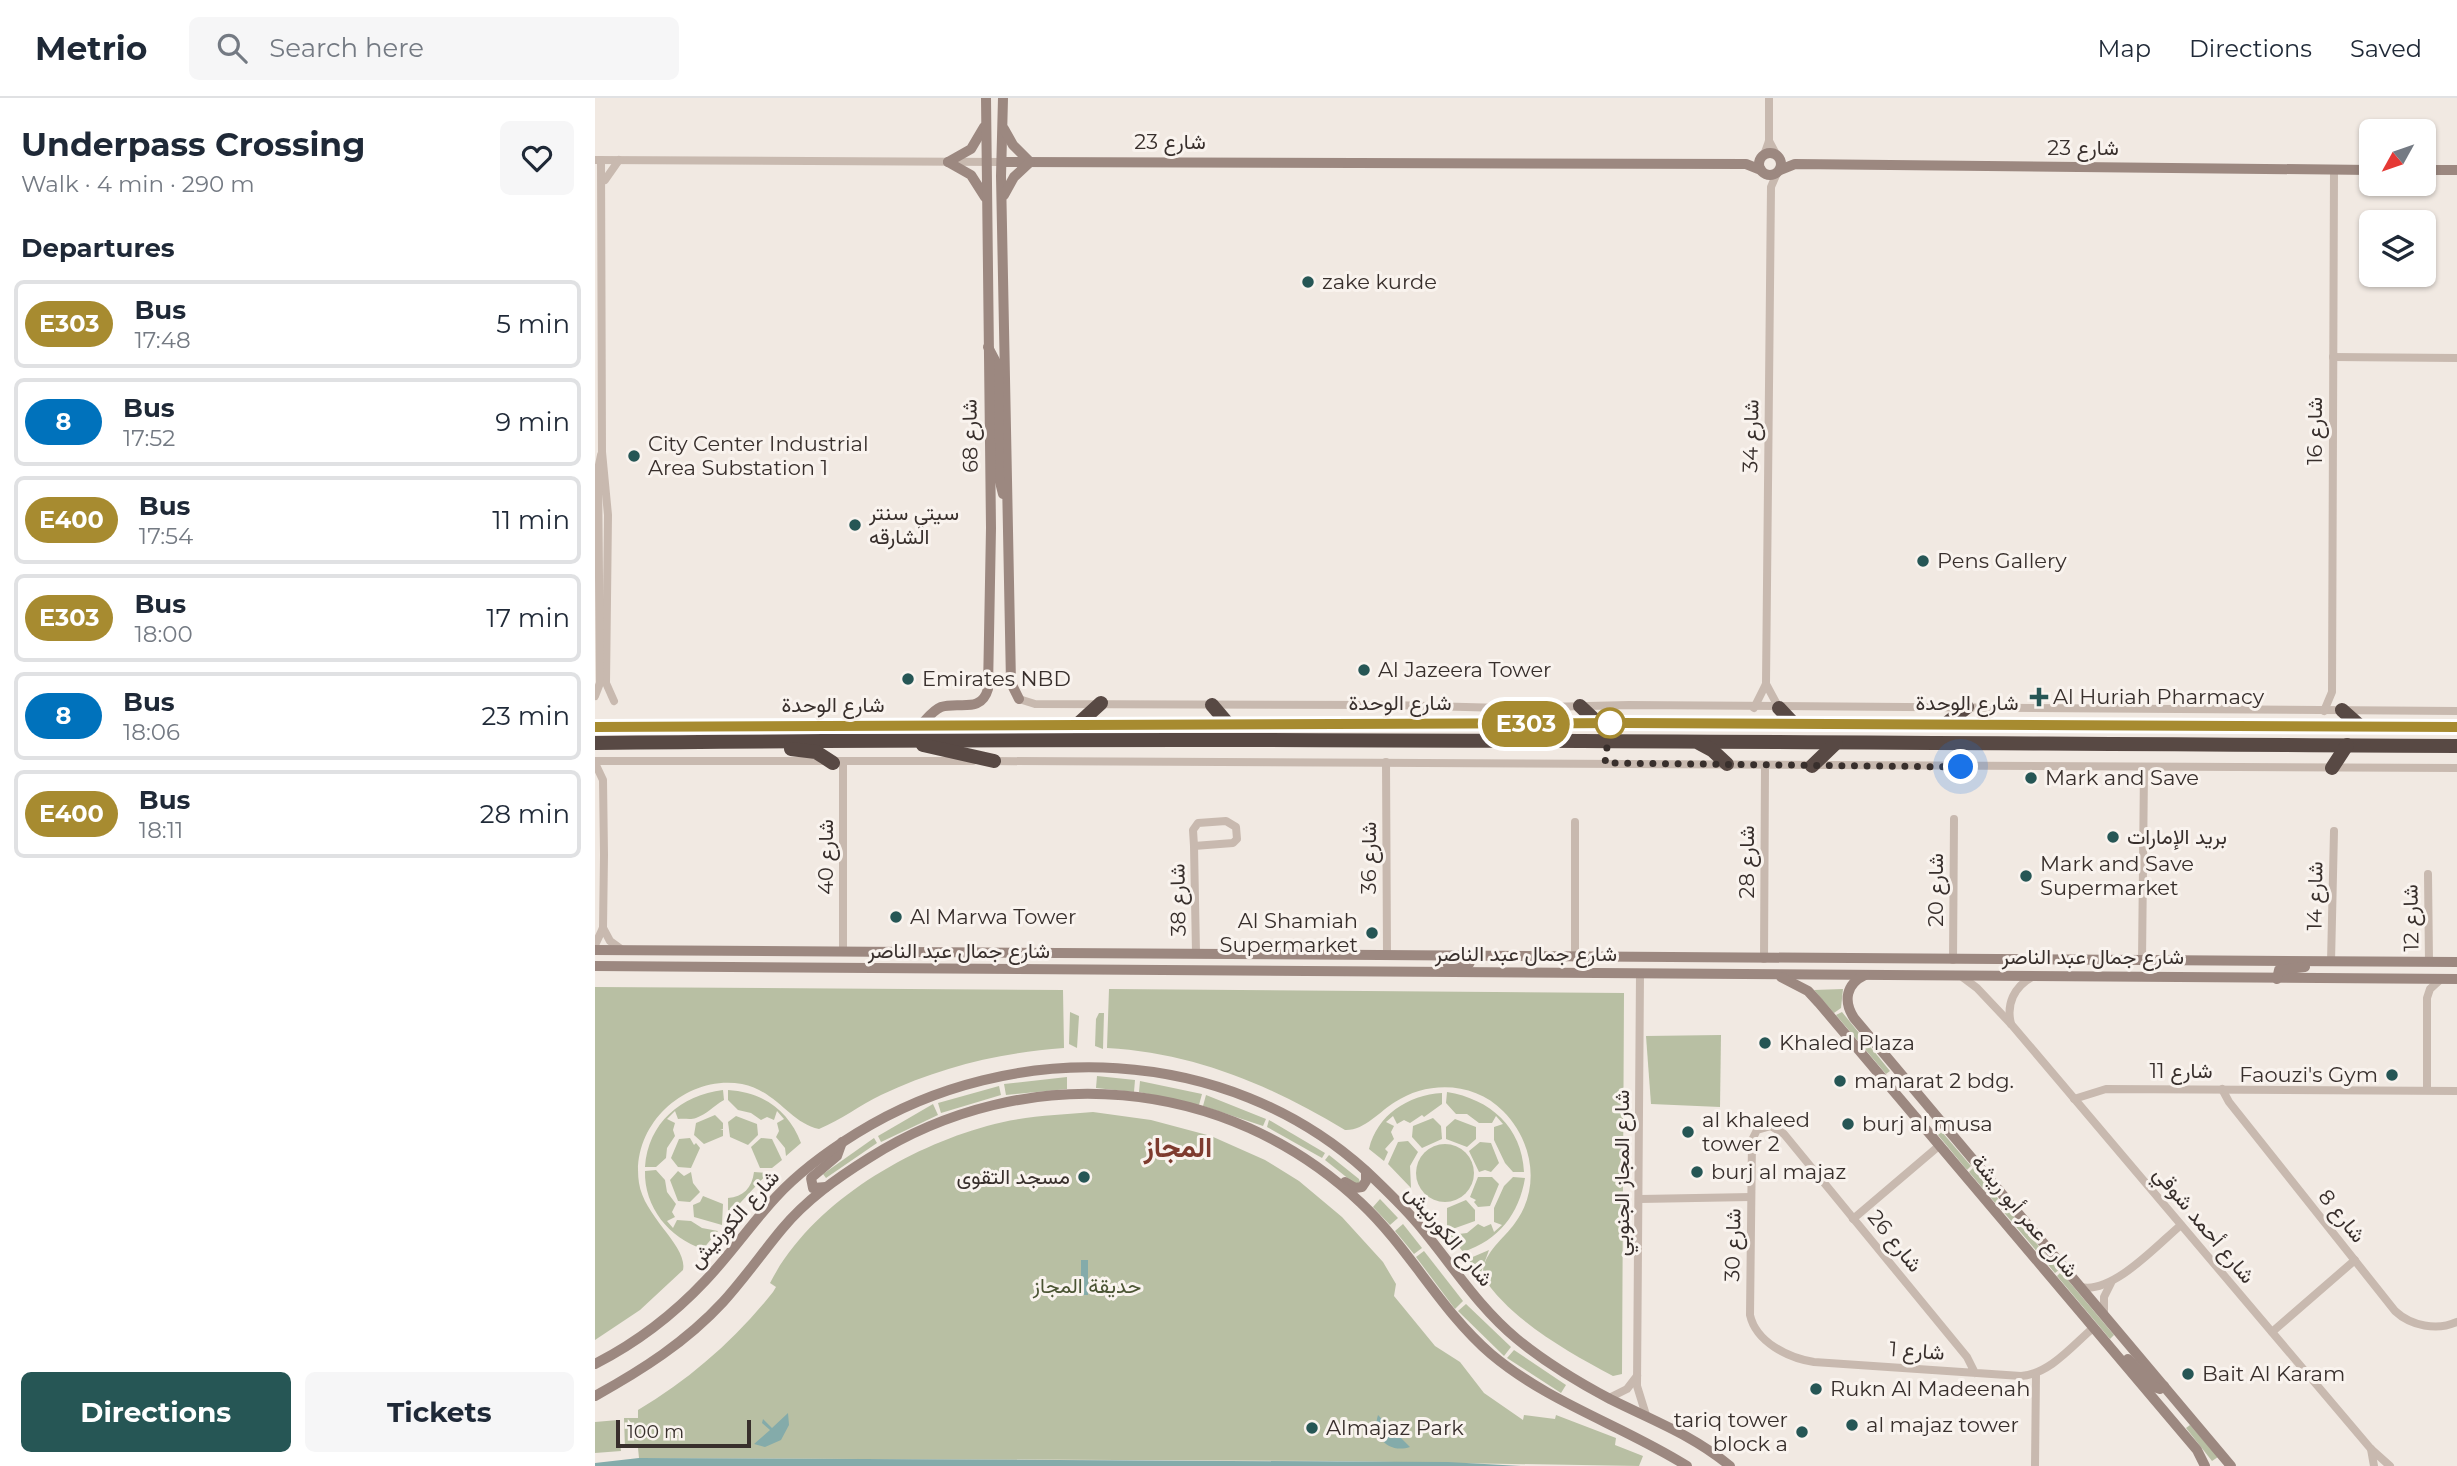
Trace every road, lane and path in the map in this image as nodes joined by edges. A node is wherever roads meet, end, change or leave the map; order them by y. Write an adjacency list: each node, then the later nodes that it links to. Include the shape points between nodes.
1 (986, 98): 4 (street, شارع 68)
2 (1003, 98): 5 (street, شارع 68)
3 (1769, 98): 12 (street)
4 (985, 124): 8 (street, via 971,149); 9 (street, شارع 68)
5 (1003, 125): 10 (street, شارع 68); 11 (street, via 1013,145)
6 (601, 160): 7 (street, شارع 23); 18 (street)
7 (619, 160): 8 (street, شارع 23); 18 (street)
8 (948, 162): 9 (street, شارع 23); 19 (street, via 971,175)
9 (986, 162): 10 (street, شارع 23); 19 (street, شارع 68)
10 (1002, 162): 11 (street, شارع 23); 20 (street, شارع 68)
11 (1030, 162): 12 (street, شارع 23); 20 (street, via 1014,177)
12 (1771, 164): 14 (street, شارع 23); 28 (street, شارع 34)
13 (595, 169): 18 (street)
14 (2335, 169): 15 (street, شارع 23); 22 (street, شارع 16)
15 (2359, 170)
16 (2436, 170): 17 (street)
17 (2457, 170)
18 (603, 180): 24 (street)
19 (986, 200): 21 (street, شارع 68)
20 (1002, 201): 25 (street, شارع 68)
21 (988, 347): 25 (street, via 998,366 999,478); 26 (street, شارع 68)
22 (2333, 357): 23 (street); 29 (street, شارع 16)
23 (2457, 358)
24 (602, 452): 30 (street, via 598,467 600,683); 32 (street, via 608,515 607,683)
25 (1006, 499): 27 (street, شارع 68)
26 (989, 610): 27 (street, via 999,632 1006,628); 47 (street, شارع 68, via 984,698 970,706 937,708)
27 (1010, 614): 31 (street, شارع 68, via 1011,682)
28 (1766, 684): 37 (street, شارع 34); 38 (street, شارع 34)
29 (2332, 692): 39 (street, شارع 16); 40 (street, شارع 16)
30 (595, 696)
31 (1019, 699): 33 (street, via 1035,704)
32 (614, 701)
33 (1101, 703): 34 (street); 45 (highway)
34 (1212, 705): 35 (street); 46 (highway)
35 (1580, 706): 37 (street); 42 (highway)
36 (1967, 706): 38 (street); 40 (street); 44 (highway)
37 (1754, 708): 38 (street)
38 (1779, 708): 43 (highway)
39 (2342, 710): 40 (street); 41 (street); 49 (highway)
40 (2324, 711)
41 (2457, 711)
42 (1598, 723): 43 (highway, شارع الوحدة); 46 (highway, شارع الوحدة)
43 (1794, 724): 44 (highway, شارع الوحدة)
44 (1946, 724): 49 (highway, شارع الوحدة)
45 (1077, 725): 46 (highway, شارع الوحدة); 47 (highway, شارع الوحدة)
46 (1229, 725)
47 (920, 726): 48 (highway, شارع الوحدة)
48 (595, 727)
49 (2361, 727): 50 (highway, شارع الوحدة)
50 (2457, 727)
51 (906, 739): 52 (highway, شارع الوحدة); 53 (highway, شارع الوحدة); 59 (highway)
52 (766, 741): 54 (highway, شارع الوحدة); 62 (highway, via 815,752)
53 (1695, 742): 55 (highway, شارع الوحدة); 63 (highway)
54 (595, 743)
55 (1836, 743): 56 (highway, شارع الوحدة); 65 (highway)
56 (2347, 746): 57 (highway, شارع الوحدة); 66 (highway)
57 (2457, 746)
58 (615, 761): 60 (street); 62 (street); 69 (street)
59 (994, 761): 61 (street); 62 (street)
60 (595, 762): 69 (street)
61 (1386, 762): 63 (street); 82 (street, شارع 36)
62 (838, 763): 80 (street, شارع 40)
63 (1727, 764): 64 (street)
64 (1765, 765): 65 (street); 85 (street, شارع 28)
65 (1812, 765): 68 (street)
66 (2332, 768): 67 (street); 68 (street)
67 (2457, 768)
68 (2144, 769): 87 (street)
69 (603, 780): 75 (street)
70 (1954, 819): 86 (street, شارع 20)
71 (1575, 822): 84 (street)
72 (2334, 831): 90 (street, شارع 14)
73 (1194, 846): 73 (street, شارع 38, via 1233,844 1236,827 1226,821 1198,822 1193,830); 81 (street, شارع 38)
74 (2428, 874): 91 (street, شارع 12)
75 (603, 928): 76 (street); 77 (street, via 610,941)
76 (595, 947): 77 (street, شارع جمال عبد الناصر)
77 (622, 949): 78 (street, شارع جمال عبد الناصر)
78 (639, 950): 79 (street, شارع جمال عبد الناصر); 93 (street, via 640,959 606,961)
79 (742, 951): 80 (street, شارع جمال عبد الناصر); 94 (street, via 733,956 694,958)
80 (843, 951): 81 (street, شارع جمال عبد الناصر)
81 (1196, 953): 82 (street, شارع جمال عبد الناصر)
82 (1387, 954): 83 (street, شارع جمال عبد الناصر)
83 (1473, 956): 84 (street, شارع جمال عبد الناصر); 95 (street, via 1469,964 1437,966)
84 (1575, 957): 85 (street, شارع جمال عبد الناصر); 96 (street, via 1570,963 1537,965)
85 (1764, 959): 86 (street, شارع جمال عبد الناصر)
86 (1952, 960): 87 (street, شارع جمال عبد الناصر)
87 (2142, 961): 88 (street, شارع جمال عبد الناصر)
88 (2210, 961): 89 (street, شارع جمال عبد الناصر); 100 (street, via 2212,971)
89 (2312, 961): 90 (street, شارع جمال عبد الناصر); 103 (street, via 2305,967 2280,970)
90 (2331, 962): 91 (street, شارع جمال عبد الناصر)
91 (2429, 962): 92 (street, شارع جمال عبد الناصر)
92 (2457, 962)
93 (598, 966): 94 (street, شارع جمال عبد الناصر)
94 (693, 968): 95 (street, شارع جمال عبد الناصر)
95 (1430, 972): 96 (street, شارع جمال عبد الناصر)
96 (1535, 973): 97 (street, شارع جمال عبد الناصر)
97 (1640, 974): 98 (street, شارع جمال عبد الناصر); 122 (street, شارع المجاز الجنوبي)
98 (1775, 975): 99 (street, شارع جمال عبد الناصر); 109 (street, شارع عمر أبو ريشة, via 1808,990)
99 (1865, 975): 101 (street, شارع جمال عبد الناصر); 114 (street, شارع عمر أبو ريشة, via 1849,989 1850,1013)
100 (2163, 975): 102 (street, شارع جمال عبد الناصر); 103 (street, شارع جمال عبد الناصر)
101 (1961, 976): 102 (street, شارع جمال عبد الناصر); 108 (street, شارع أحمد شوقي)
102 (2034, 976): 108 (street, via 2012,997)
103 (2277, 979): 104 (street, شارع جمال عبد الناصر)
104 (2410, 979): 105 (street, شارع جمال عبد الناصر); 107 (street, شارع 12)
105 (2441, 979): 106 (street, شارع جمال عبد الناصر); 107 (street)
106 (2457, 979)
107 (2427, 998): 111 (street)
108 (2011, 1024): 113 (street, شارع أحمد شوقي)
109 (1890, 1086): 114 (street, via 1901,1083 1926,1113); 117 (street, شارع عمر أبو ريشة)
110 (2222, 1089): 111 (street, شارع 11); 113 (street, شارع 11, via 2106,1089); 125 (street, شارع 8)
111 (2427, 1090): 112 (street, شارع 11)
112 (2457, 1091)
113 (2074, 1098): 124 (street, شارع أحمد شوقي)
114 (1939, 1118): 127 (street, شارع عمر أبو ريشة)
115 (1784, 1134): 121 (street, شارع 30, via 1771,1126 1755,1134); 123 (street, شارع 26)
116 (842, 1142): 119 (street, شارع الكورنيش, via 906,1106 970,1081 1044,1068 1118,1068 1191,1080 1255,1101 1314,1132); 120 (street, via 837,1156 811,1178 813,1188); 134 (street, شارع الكورنيش, via 787,1185 720,1265 673,1312)
117 (1940, 1145): 123 (street); 131 (street, شارع عمر أبو ريشة)
118 (1317, 1166): 119 (street, via 1328,1168 1355,1188 1365,1185); 120 (street, شارع الكورنيش, via 1244,1126 1184,1106 1118,1095 1055,1093 993,1103 946,1118 890,1145); 143 (street, شارع الكورنيش, via 1388,1231 1450,1312 1492,1354 1541,1390)
119 (1366, 1172): 140 (street, شارع الكورنيش, via 1418,1224 1502,1326 1551,1364)
120 (826, 1187): 139 (street, شارع الكورنيش, via 782,1228 741,1282 698,1326 652,1363)
121 (1751, 1197): 122 (street); 128 (street, شارع 30)
122 (1640, 1199): 135 (street, شارع المجاز الجنوبي)
123 (1853, 1219): 136 (street, شارع 26, via 1968,1357)
124 (2181, 1225): 126 (street); 132 (street, شارع أحمد شوقي)
125 (2355, 1260): 130 (street, شارع 8, via 2404,1319 2426,1326); 132 (street)
126 (2111, 1283): 127 (street); 129 (street, via 2104,1297)
127 (2081, 1287): 129 (street, شارع عمر أبو ريشة)
128 (1750, 1307): 136 (street, شارع 1, via 1757,1332 1800,1360)
129 (2104, 1313): 138 (street, شارع عمر أبو ريشة)
130 (2457, 1322)
131 (2093, 1328): 133 (street, شارع عمر أبو ريشة); 137 (street)
132 (2272, 1332): 142 (street, شارع أحمد شوقي)
133 (2116, 1354): 138 (street, via 2129,1359 2156,1389); 146 (street, شارع عمر أبو ريشة, via 2197,1450)
134 (595, 1364)
135 (1638, 1373): 140 (street, via 1627,1389); 141 (street, شارع المجاز الجنوبي, via 1638,1393)
136 (1975, 1373): 137 (street, شارع 1)
137 (2036, 1374): 145 (street)
138 (2164, 1386): 147 (street, شارع عمر أبو ريشة)
139 (595, 1396)
140 (1609, 1398): 141 (street, شارع الكورنيش)
141 (1646, 1415): 144 (street, شارع الكورنيش, via 1686,1434)
142 (2371, 1449): 148 (street); 149 (street, شارع أحمد شوقي)
143 (1687, 1466)
144 (1730, 1466)
145 (2035, 1466)
146 (2204, 1466)
147 (2231, 1466)
148 (2374, 1466)
149 (2390, 1466)

